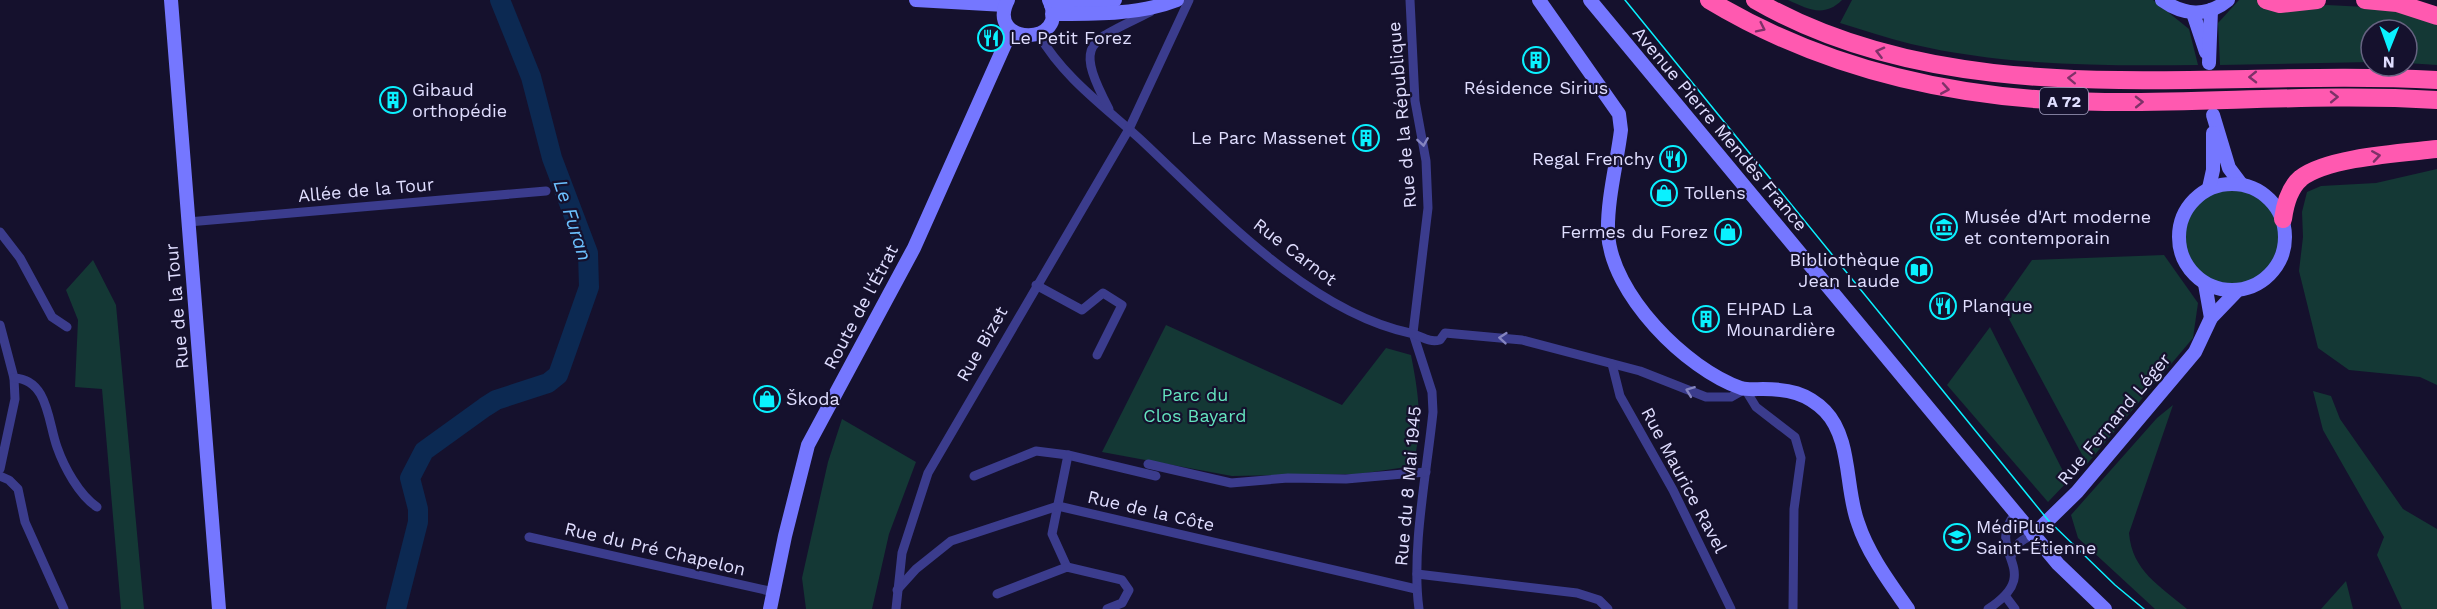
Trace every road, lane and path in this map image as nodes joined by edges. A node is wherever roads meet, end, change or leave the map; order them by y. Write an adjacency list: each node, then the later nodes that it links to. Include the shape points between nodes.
1 (171, 0): 33 (main road, Rue de la Tour)
2 (916, 0): 16 (main road)
3 (1115, 0): 17 (main road)
4 (1177, 0): 18 (main road)
5 (1189, 0): 27 (street, Rue Bizet)
6 (1410, 0): 42 (street, Rue de la République, one-way to 42, via 1415,101 1426,161 1428,208)
7 (1539, 0): 39 (main road, via 1619,114 1621,130 1608,221 1609,245 1625,288)
8 (1590, 0): 57 (main road, Avenue Pierre Mendès France)
9 (1709, 0): 25 (highway, A 72, one-way to 25, via 1820,55 1893,78 1957,91 2096,102 2341,97)
10 (1755, 0): 24 (highway, A 72, one-way to 10, via 2364,76 2127,80 2018,76 1919,62 1866,48)
11 (2162, 0): 20 (main road)
12 (2228, 0): 19 (main road)
13 (2266, 0): 14 (highway, via 2280,4)
14 (2317, 0)
15 (2365, 0): 21 (highway, via 2397,3)
16 (1007, 3): 22 (main road, via 1006,22)
17 (1051, 6): 18 (main road, via 1121,12); 23 (main road, via 1049,26)
18 (1159, 7): 26 (street, via 1099,37 1092,46 1091,70)
19 (2211, 10): 20 (main road); 20 (main road, via 2209,63)
20 (2193, 13)
21 (2437, 16)
22 (1014, 32): 23 (main road, via 1026,37); 66 (main road, Route de l'Étrat, via 1006,42 914,248 808,445)
23 (1039, 35): 26 (street, Rue Carnot, via 1068,75)
24 (2437, 80)
25 (2437, 100)
26 (1112, 114): 27 (street, Rue Carnot)
27 (1129, 129): 36 (street, Rue Bizet); 42 (street, Rue Carnot, via 1226,220 1308,288 1373,323)
28 (2437, 148): 32 (highway, one-way to 28, via 2286,199 2300,178 2319,168)
29 (2241, 183): 30 (main road); 30 (main road, via 2229,168 2213,116 2214,170); 32 (main road, via 2266,196)
30 (2210, 188): 35 (main road, via 2192,201 2179,228 2182,257 2189,270)
31 (546, 192): 33 (street, Allée de la Tour)
32 (2283, 219): 37 (main road, via 2282,258 2262,282)
33 (188, 222): 71 (main road, Rue de la Tour)
34 (0, 232): 41 (street, via 20,258 52,317)
35 (2205, 284): 37 (main road); 38 (main road)
36 (1036, 285): 43 (street, via 1082,310 1103,293 1122,305); 64 (street, Rue Bizet, via 928,473 902,553)
37 (2236, 292): 38 (main road, Rue Fernand Léger)
38 (2211, 318): 58 (main road, Rue Fernand Léger, via 2194,352 2077,492)
39 (1653, 321): 46 (main road, via 1659,332 1685,355); 65 (main road, via 1734,378 1747,382 1791,382 1808,389 1831,407 1845,431 1864,521)
40 (0, 325): 45 (street)
41 (67, 327)
42 (1413, 333): 44 (street, Rue Carnot, one-way to 42, via 1522,339 1445,333 1440,340 1427,341); 51 (street, Rue du 8 Mai 1945, via 1432,392)
43 (1097, 355)
44 (1612, 364): 46 (street, Rue Carnot, one-way to 44, via 1731,397 1706,397); 76 (street, Rue Maurice Ravel, via 1620,396 1673,490)
45 (14, 378): 47 (street, via 15,399); 55 (street, via 25,378 38,391 57,449 85,500)
46 (1745, 389): 65 (main road, via 1790,390 1804,395 1825,412 1838,434 1858,524); 77 (street, via 1756,407 1795,437 1801,458 1794,509)
47 (5, 427): 50 (street)
48 (1068, 455): 53 (street, via 1036,451); 54 (street); 56 (street)
49 (1148, 464): 51 (street, via 1231,483)
50 (0, 469)
51 (1426, 472): 62 (street, Rue du 8 Mai 1945)
52 (0, 476): 70 (street, via 18,489 25,522)
53 (974, 476)
54 (1156, 476)
55 (97, 507)
56 (1058, 507): 61 (street, via 1052,534); 63 (street, Rue de la Côte); 64 (street, via 951,541)
57 (2016, 513): 58 (main road, Avenue Pierre Mendès France); 60 (street, via 2007,523 2004,538)
58 (2033, 535): 60 (street, via 2014,547); 82 (main road, Avenue Pierre Mendès France)
59 (529, 537): 66 (street, Rue du Pré Chapelon)
60 (2011, 557): 68 (street, via 2014,581)
61 (1067, 567): 67 (street); 73 (street, via 1122,579 1129,590 1122,603)
62 (1417, 574): 63 (street, Rue du 8 Mai 1945); 75 (street, via 1577,593 1599,600)
63 (1416, 589): 74 (street, Rue du 8 Mai 1945)
64 (897, 590): 69 (street, Rue Bizet)
65 (1900, 590): 78 (main road); 79 (main road)
66 (774, 592): 72 (main road, Route de l'Étrat)
67 (997, 594)
68 (2006, 597): 80 (street); 81 (street)
69 (894, 608)
70 (64, 609)
71 (219, 609)
72 (770, 609)
73 (1107, 609)
74 (1419, 609)
75 (1608, 609)
76 (1731, 609)
77 (1793, 609)
78 (1908, 609)
79 (1917, 609)
80 (1988, 609)
81 (2015, 609)
82 (2105, 609)

